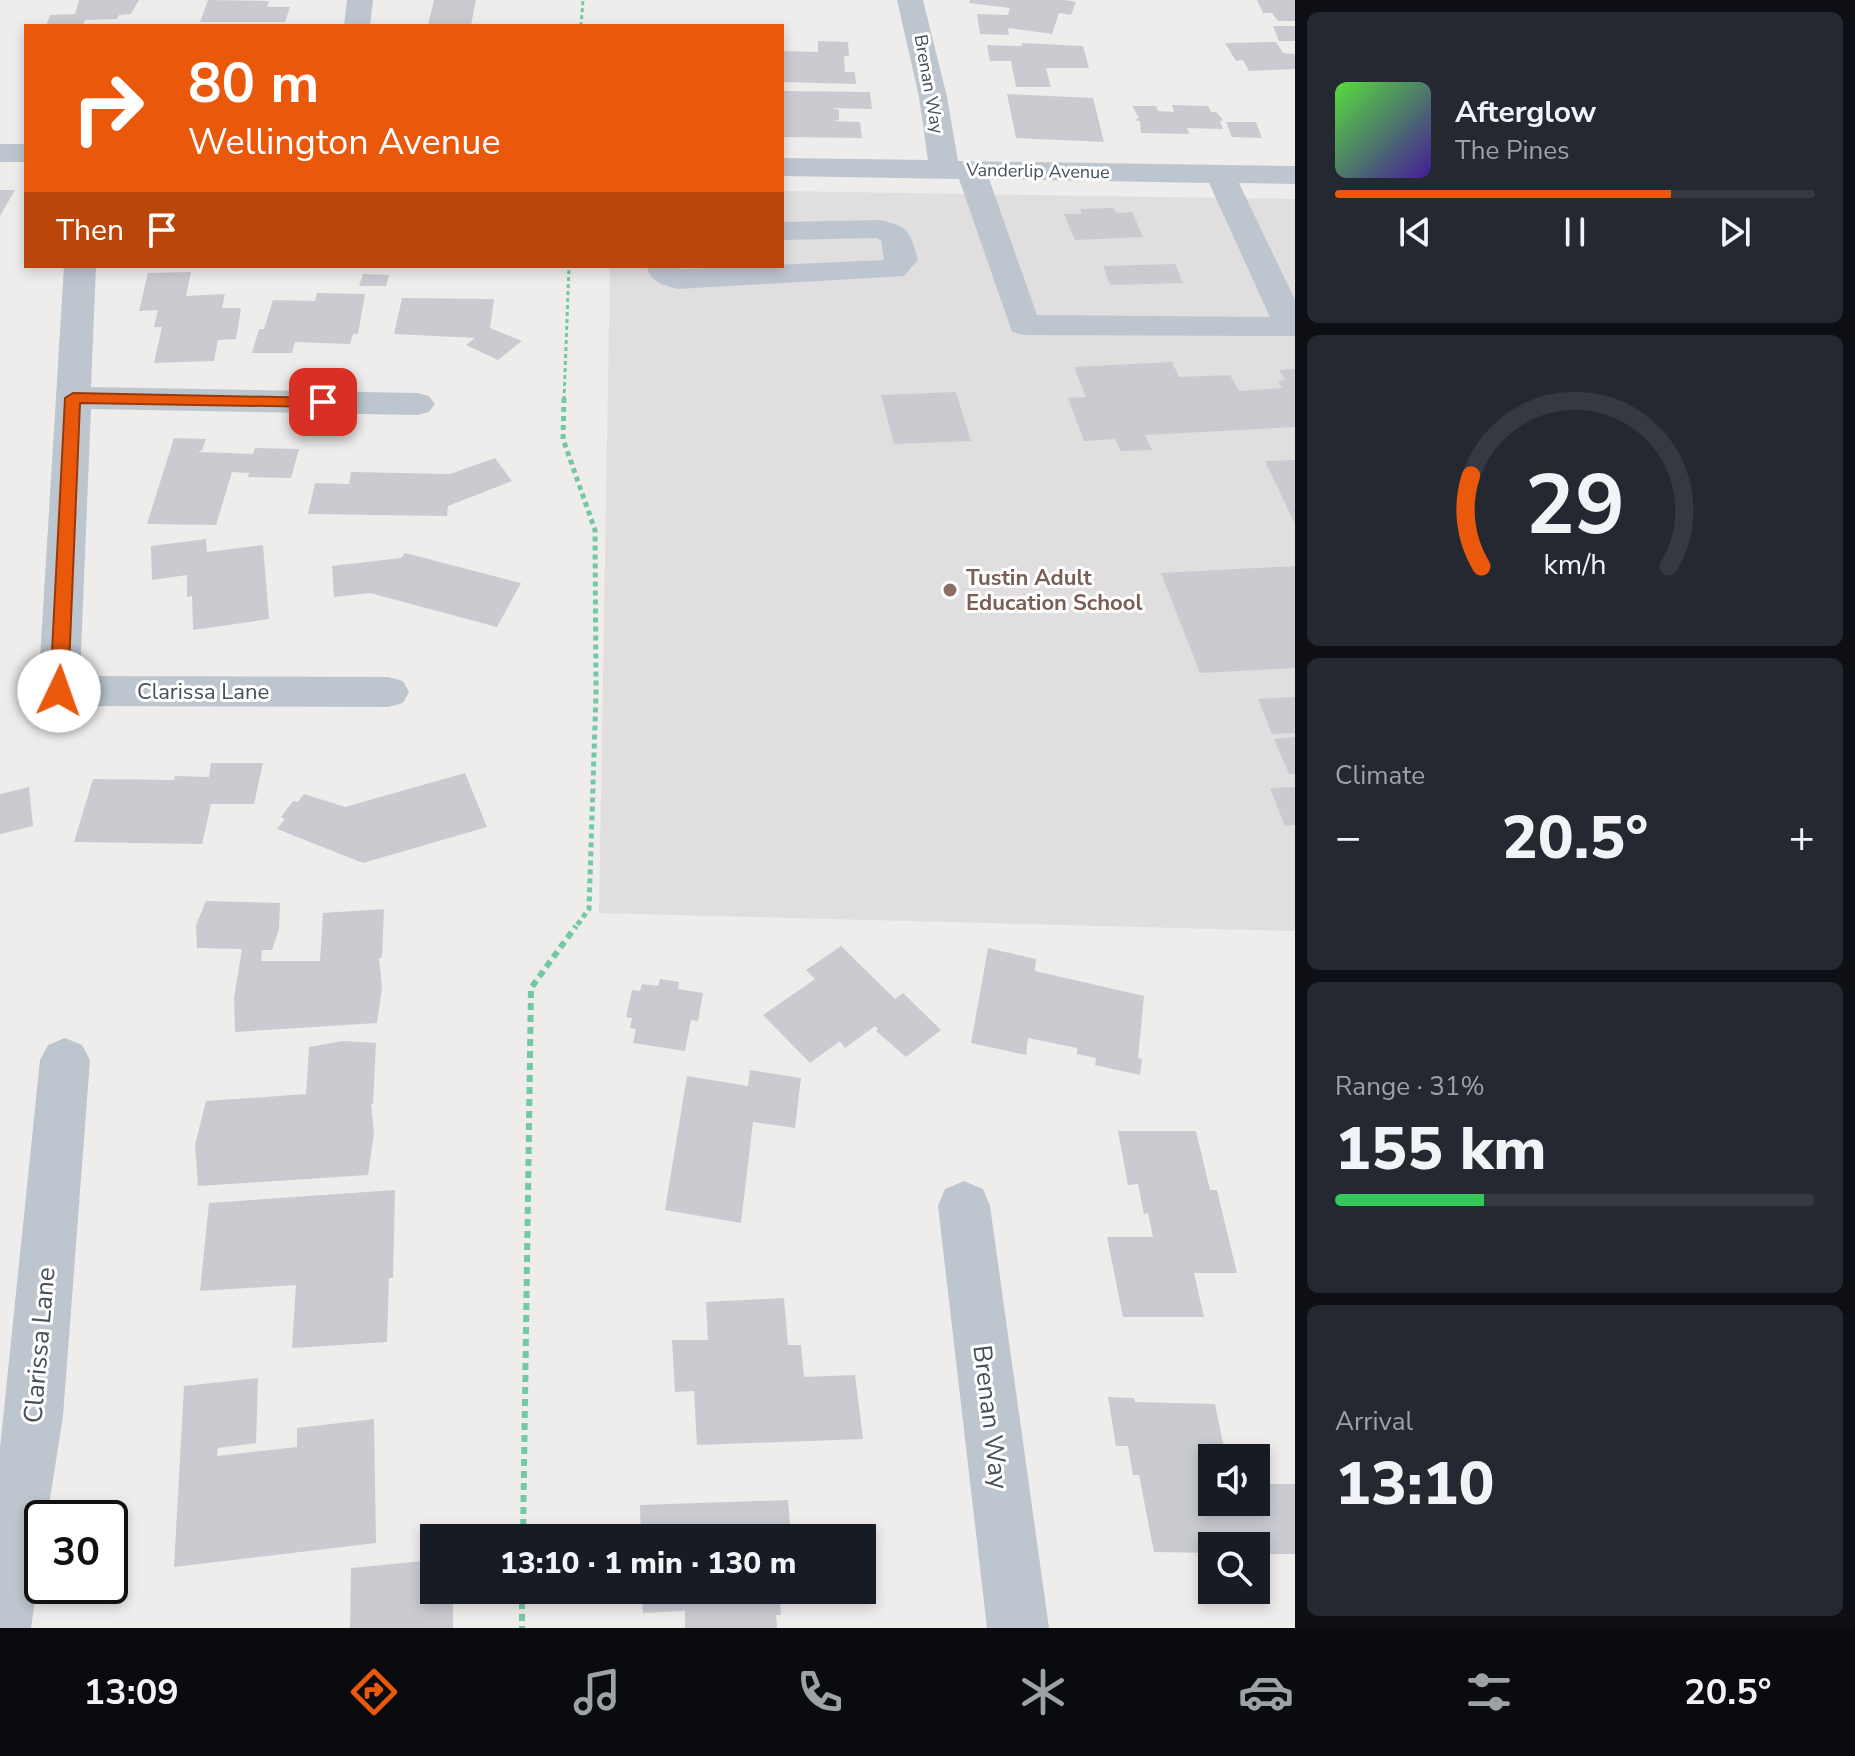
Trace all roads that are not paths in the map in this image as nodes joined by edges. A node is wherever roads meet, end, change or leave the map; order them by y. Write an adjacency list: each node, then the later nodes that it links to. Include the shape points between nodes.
1 (360, 0): 3 (street)
2 (910, 0): 7 (street, Brenan Way)
3 (357, 24)
4 (0, 153): 5 (street)
5 (24, 153)
6 (784, 167): 7 (street, Vanderlip Avenue)
7 (957, 170): 8 (street, Vanderlip Avenue); 8 (street, Brenan Way, via 1024,325 1291,327)
8 (1220, 174): 9 (street, Vanderlip Avenue)
9 (1295, 175)
10 (784, 231): 12 (street, via 880,229 895,235 902,260 893,269 678,279)
11 (80, 268): 13 (street, Clarissa Lane)
12 (663, 268)
13 (73, 398): 14 (street); 15 (street, Clarissa Lane, via 59,691)
14 (417, 404)
15 (388, 692)
16 (65, 1060): 18 (street, Clarissa Lane, via 34,1416)
17 (964, 1206): 19 (street, Brenan Way)
18 (0, 1628)
19 (1018, 1628)

